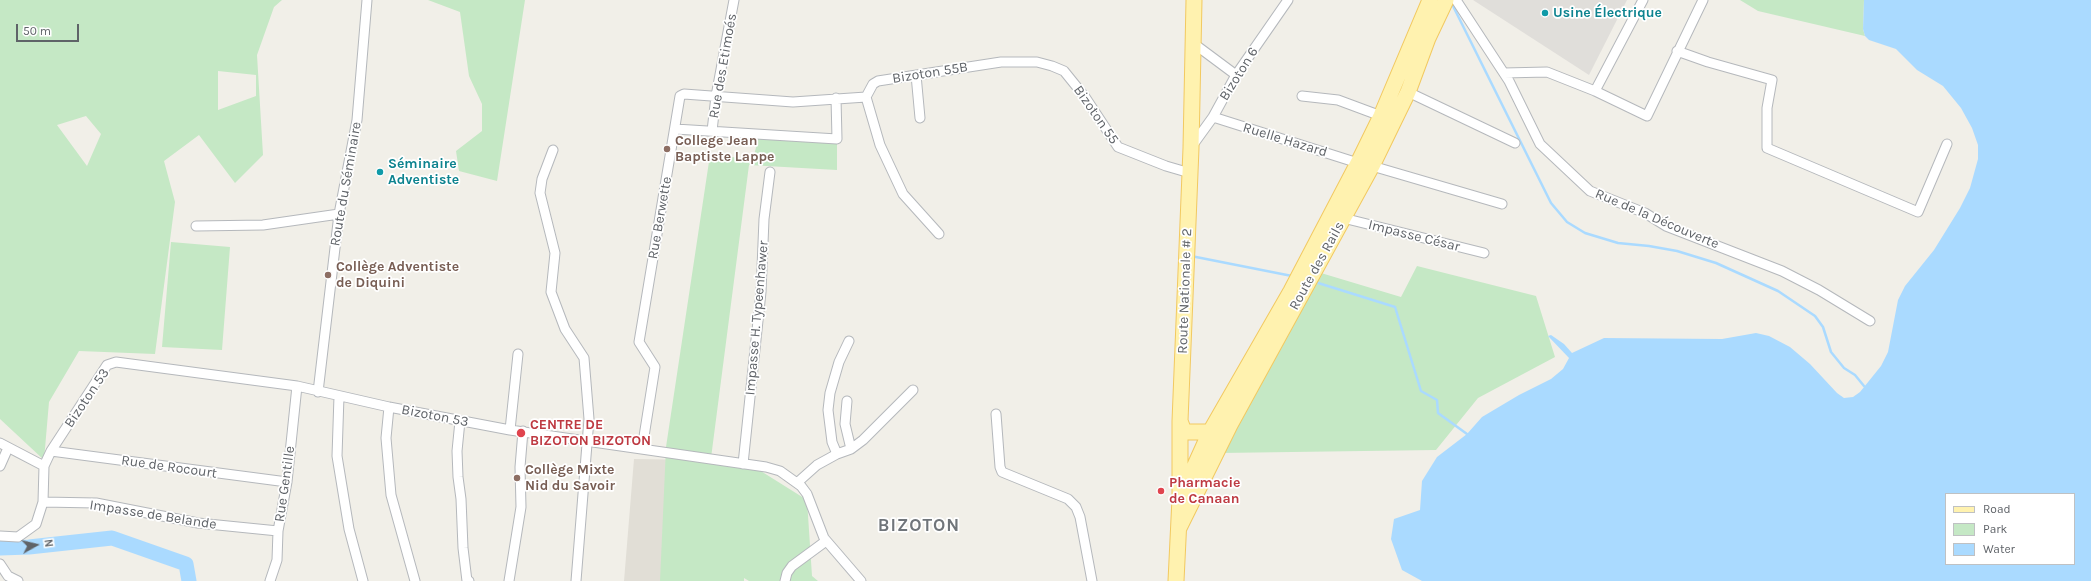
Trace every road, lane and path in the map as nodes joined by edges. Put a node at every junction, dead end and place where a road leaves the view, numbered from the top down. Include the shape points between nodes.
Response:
1 (367, 0) edge
2 (734, 0) edge
3 (1194, 0) edge
4 (1288, 0) edge
5 (1456, 0) edge
6 (1643, 0) edge
7 (1703, 0) edge
8 (1436, 5) edge
9 (1193, 43) junction
10 (1677, 51) junction
11 (1052, 66) joint
12 (1504, 73) junction
13 (916, 75) junction
14 (1236, 75) junction
15 (1595, 91) junction
16 (1408, 92) junction
17 (716, 96) junction
18 (1302, 96) dead end
19 (866, 97) junction
20 (836, 98) junction
21 (1381, 116) junction
22 (920, 118) dead end
23 (1212, 118) junction
24 (675, 129) junction
25 (712, 131) junction
26 (1515, 143) dead end
27 (1947, 144) dead end
28 (1191, 148) junction
29 (553, 150) dead end
30 (1365, 164) junction
31 (770, 172) dead end
32 (1190, 173) junction
33 (1502, 204) dead end
34 (339, 214) junction
35 (1343, 218) junction
36 (196, 226) dead end
37 (939, 234) dead end
38 (1484, 254) dead end
39 (1308, 270) junction
40 (1296, 293) junction
41 (1870, 321) dead end
42 (849, 342) dead end
43 (518, 354) dead end
44 (297, 386) junction
45 (913, 390) dead end
46 (318, 392) junction
47 (339, 396) junction
48 (847, 401) dead end
49 (389, 407) junction
50 (996, 414) dead end
51 (460, 421) junction
52 (1180, 421) junction
53 (510, 430) junction
54 (523, 431) junction
55 (1210, 432) junction
56 (587, 442) junction
57 (4, 446) edge
58 (642, 449) junction
59 (851, 449) junction
60 (51, 451) junction
61 (837, 454) junction
62 (743, 464) junction
63 (0, 466) edge
64 (44, 466) junction
65 (287, 482) junction
66 (798, 482) junction
67 (1180, 498) junction
68 (43, 502) junction
69 (1179, 528) junction
70 (278, 531) junction
71 (0, 536) edge
72 (826, 541) junction
73 (0, 564) edge
74 (18, 581) edge
75 (270, 581) edge
76 (363, 581) edge
77 (415, 581) edge
78 (469, 581) edge
79 (509, 581) edge
80 (576, 581) edge
81 (785, 581) edge
82 (861, 581) edge
83 (1092, 581) edge
84 (1176, 581) edge

1 - 34 street, Route du Séminaire via 357,120
2 - 17 street, Rue des Etimoés
3 - 9 main road, Route Nationale # 2
4 - 14 street, Bizoton 6
5 - 12 street, Rue de la Découverte
6 - 15 street
7 - 10 street
8 - 16 main road, Route des Rails via 1428,38
8 - 21 main road, Route des Rails
9 - 14 street
9 - 28 main road, Route Nationale # 2
10 - 15 street via 1647,116
10 - 27 street via 1772,80 1767,108 1767,148 1918,212
11 - 13 street, Bizoton 55B via 1037,62 1002,62
11 - 32 street, Bizoton 55 via 1064,71 1085,96 1118,148
12 - 15 street via 1547,72
12 - 41 street, Rue de la Découverte via 1540,144 1590,191 1645,213 1666,226 1782,271
13 - 19 street, Bizoton 55B via 874,82
13 - 22 street
14 - 23 street, Bizoton 6
16 - 26 street
16 - 30 main road, Route des Rails
17 - 20 street, Rue Berwette via 793,102
17 - 24 street, Rue Berwette via 682,94
17 - 25 street, Rue des Etimoés
18 - 21 street via 1338,100
19 - 20 street, Rue Berwette
19 - 37 street via 880,145 903,194
20 - 25 street via 837,139
21 - 30 main road, Route des Rails
23 - 28 street, Bizoton 6
23 - 30 street, Ruelle Hazard
24 - 25 street
24 - 58 street, Rue Berwette via 639,342 655,367
28 - 32 main road, Route Nationale # 2
29 - 56 street via 542,179 540,193 555,253 551,292 565,329 584,358 589,418
30 - 33 street, Ruelle Hazard
30 - 35 main road, Route des Rails
30 - 39 main road, Route des Rails
31 - 62 street, Impasse H. Typeenhawer via 764,219 761,292
32 - 52 main road, Route Nationale # 2
34 - 36 street via 263,225
34 - 46 street, Route du Séminaire
35 - 38 street, Impasse César
35 - 39 main road, Route des Rails
39 - 40 main road, Route des Rails
40 - 55 main road, Route des Rails
40 - 69 main road, Route des Rails
42 - 61 street via 839,362 828,410 832,442
43 - 53 street
44 - 46 street, Bizoton 53
44 - 60 street, Bizoton 53 via 111,363 107,365
44 - 65 street, Rue Gentille
45 - 59 street
46 - 47 street, Bizoton 53
47 - 49 street, Bizoton 53
47 - 76 street via 337,456 349,529
48 - 59 street via 845,424
49 - 51 street, Bizoton 53
49 - 77 street via 386,438 391,495
50 - 83 street via 1002,472 1068,499 1076,507
51 - 53 street, Bizoton 53
51 - 78 street via 458,477 463,548
52 - 55 main road via 1182,429 1187,432
52 - 67 main road, Route Nationale # 2
53 - 54 street, Bizoton 53
54 - 56 street, Bizoton 53
54 - 79 street via 520,467 521,507
55 - 67 main road, Route des Rails
56 - 58 street, Bizoton 53
56 - 80 street
57 - 63 street
57 - 64 street
58 - 62 street, Bizoton 53
59 - 61 street
60 - 64 street, Bizoton 53
60 - 65 street, Rue de Rocourt
61 - 66 street via 808,472
62 - 66 street, Bizoton 53 via 780,471
64 - 68 street, Bizoton 53
65 - 70 street, Rue Gentille
66 - 72 street, Bizoton 53 via 807,494
67 - 69 main road, Route Nationale # 2
68 - 70 street, Impasse de Belande via 96,504 198,524
68 - 71 street via 36,524 18,537
69 - 84 main road, Route Nationale # 2
70 - 75 street, Rue Gentille via 277,560
72 - 81 street via 792,566
72 - 82 street, Bizoton 53
73 - 74 street via 8,576

